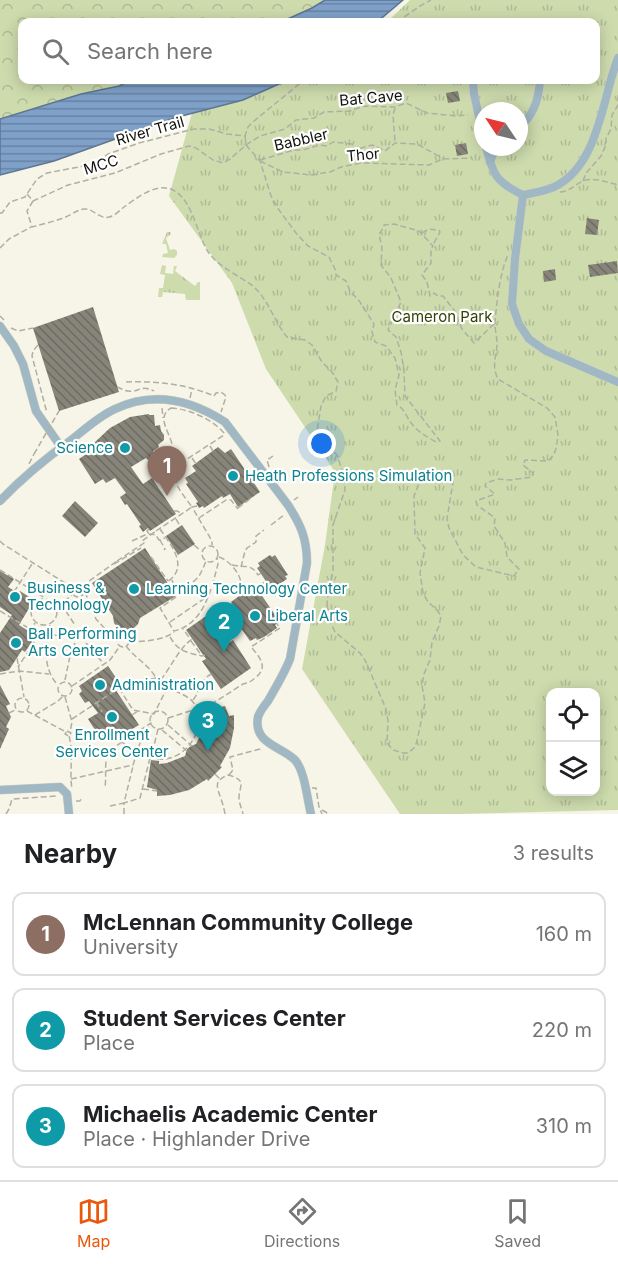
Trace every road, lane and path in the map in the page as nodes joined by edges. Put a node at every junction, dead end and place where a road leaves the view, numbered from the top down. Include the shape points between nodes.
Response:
1 (431, 0) edge
2 (403, 18) edge
3 (618, 58) edge
4 (299, 84) edge
5 (473, 84) edge
6 (540, 84) edge
7 (618, 95) edge
8 (476, 102) edge
9 (395, 107) junction
10 (468, 115) dead end
11 (528, 118) edge
12 (244, 136) junction
13 (396, 143) junction
14 (246, 145) junction
15 (488, 156) edge
16 (492, 156) edge
17 (471, 158) dead end
18 (443, 159) junction
19 (260, 160) junction
20 (490, 162) junction
21 (583, 181) junction
22 (618, 185) edge
23 (557, 192) dead end
24 (27, 194) junction
25 (523, 195) junction
26 (33, 201) junction
27 (0, 213) edge
28 (32, 227) junction
29 (422, 233) junction
30 (433, 246) junction
31 (0, 248) edge
32 (509, 252) dead end
33 (0, 316) edge
34 (495, 323) junction
35 (2, 324) edge
36 (9, 327) dead end
37 (33, 328) dead end
38 (38, 345) dead end
39 (127, 381) dead end
40 (618, 382) edge
41 (117, 387) dead end
42 (192, 388) junction
43 (157, 394) dead end
44 (189, 400) dead end
45 (161, 405) dead end
46 (59, 411) dead end
47 (216, 412) dead end
48 (164, 419) junction
49 (51, 424) dead end
50 (165, 437) dead end
51 (170, 437) junction
52 (210, 445) junction
53 (61, 447) junction
54 (213, 451) dead end
55 (34, 454) dead end
56 (273, 456) dead end
57 (191, 457) junction
58 (181, 463) junction
59 (196, 464) dead end
60 (267, 470) dead end
61 (250, 499) dead end
62 (0, 501) edge
63 (197, 506) dead end
64 (192, 507) junction
65 (174, 511) dead end
66 (182, 514) junction
67 (284, 515) dead end
68 (175, 518) junction
69 (199, 518) junction
70 (271, 525) dead end
71 (180, 526) dead end
72 (149, 529) dead end
73 (160, 529) junction
74 (264, 530) dead end
75 (150, 535) junction
76 (165, 538) junction
77 (159, 540) junction
78 (0, 541) edge
79 (132, 541) dead end
80 (194, 545) dead end
81 (212, 546) junction
82 (141, 548) dead end
83 (164, 549) dead end
84 (202, 552) junction
85 (156, 556) dead end
86 (217, 557) junction
87 (206, 561) junction
88 (33, 563) junction
89 (111, 565) junction
90 (231, 565) junction
91 (241, 567) junction
92 (0, 570) edge
93 (261, 573) dead end
94 (172, 579) junction
95 (266, 581) dead end
96 (20, 582) junction
97 (82, 586) junction
98 (73, 588) junction
99 (180, 589) junction
100 (252, 591) dead end
101 (14, 592) dead end
102 (85, 592) junction
103 (240, 594) dead end
104 (73, 595) junction
105 (209, 595) junction
106 (40, 596) junction
107 (46, 599) junction
108 (36, 602) junction
109 (64, 602) junction
110 (56, 608) junction
111 (28, 610) dead end
112 (0, 611) edge
113 (32, 611) junction
114 (36, 622) junction
115 (169, 622) junction
116 (50, 624) junction
117 (278, 624) dead end
118 (75, 625) dead end
119 (104, 628) junction
120 (183, 629) junction
121 (30, 630) junction
122 (125, 631) dead end
123 (174, 632) junction
124 (50, 633) junction
125 (92, 634) dead end
126 (70, 635) dead end
127 (124, 635) junction
128 (169, 636) junction
129 (117, 638) junction
130 (191, 640) junction
131 (130, 642) junction
132 (75, 643) dead end
133 (86, 643) dead end
134 (120, 646) junction
135 (126, 646) junction
136 (181, 650) junction
137 (206, 655) dead end
138 (202, 656) junction
139 (17, 657) dead end
140 (104, 664) junction
141 (19, 669) junction
142 (0, 674) edge
143 (50, 674) junction
144 (210, 674) dead end
145 (85, 677) junction
146 (156, 678) junction
147 (162, 678) junction
148 (87, 680) dead end
149 (65, 681) junction
150 (58, 685) junction
151 (72, 686) junction
152 (165, 687) junction
153 (119, 688) junction
154 (64, 696) junction
155 (24, 698) junction
156 (193, 701) junction
157 (96, 702) junction
158 (197, 709) junction
159 (16, 710) junction
160 (27, 711) junction
161 (139, 711) junction
162 (102, 712) dead end
163 (9, 713) dead end
164 (154, 714) junction
165 (34, 715) junction
166 (132, 715) dead end
167 (168, 717) junction
168 (72, 720) junction
169 (151, 723) junction
170 (167, 725) junction
171 (158, 729) junction
172 (162, 729) junction
173 (66, 732) junction
174 (70, 732) junction
175 (69, 736) junction
176 (121, 742) junction
177 (191, 745) junction
178 (261, 746) dead end
179 (186, 750) junction
180 (137, 755) junction
181 (151, 758) junction
182 (133, 765) junction
183 (106, 771) junction
184 (215, 774) dead end
185 (229, 775) junction
186 (70, 779) junction
187 (220, 779) junction
188 (105, 787) dead end
189 (143, 788) junction
190 (316, 788) dead end
191 (0, 790) edge
192 (157, 791) dead end
193 (66, 793) junction
194 (82, 797) dead end
195 (73, 798) dead end
196 (124, 803) junction
197 (110, 806) dead end
198 (322, 810) junction
199 (6, 814) edge
200 (69, 814) edge
201 (124, 814) edge
202 (225, 814) edge
203 (243, 814) edge
204 (311, 814) edge
205 (322, 814) edge
206 (329, 814) edge

1 - 2 path
3 - 25 street via 583,161 554,187
4 - 12 path via 254,121
5 - 8 street
6 - 11 street
7 - 21 path via 606,145
9 - 10 path, Bat Cave via 406,103 427,113
9 - 13 path
9 - 14 path, Bat Cave via 364,106 324,112 314,118 296,120 285,129
12 - 14 path
12 - 24 path, River Trail via 194,129 150,140 89,165 47,173 37,179
13 - 18 path, Babbler via 417,144
13 - 19 path, Babbler via 385,151 372,145 354,150 352,144 333,142
14 - 19 path
14 - 26 path, MCC via 223,163 189,146 68,185
15 - 20 street
16 - 20 street
17 - 18 path, Thor
18 - 19 path, Thor via 429,165 360,163 311,176 283,172
19 - 29 path via 279,210 308,246 328,257 336,275 346,281 374,324 375,342 386,346 395,358 399,375 397,405 422,434 436,442 440,441 405,396 401,352 388,330 401,302 392,278 381,265 379,234 384,225 390,223
20 - 25 street via 497,178
21 - 22 path via 602,180
21 - 23 path via 565,192
24 - 26 path
24 - 27 path, River Trail via 10,202
25 - 40 street via 512,303 519,324 529,339 546,351
26 - 28 path via 27,211
28 - 31 path
28 - 34 path via 84,209 111,217 152,190 176,191 214,259 255,288 287,337 312,345 332,372 338,382 336,391 326,396 321,406 317,431 337,454 345,490 333,525 333,572 327,604 330,621 335,632 366,662 386,709 387,743 404,753 415,747 417,741 425,704 422,684 441,616 423,593 420,573 425,548 415,534 414,496 423,473 441,471 454,476 447,519 463,555 476,567 514,576 519,569 507,556 505,543 494,526 495,518 476,501 495,494 486,483 532,477 533,473 523,465 525,460 548,461 556,449 555,417 547,408 498,379
29 - 30 path
29 - 30 path via 431,228 439,230
30 - 34 path via 431,263 422,275 430,296 443,296 474,343
32 - 34 path
33 - 35 path
35 - 53 street via 23,364 36,411
36 - 37 path via 18,331
38 - 49 path via 32,356
39 - 42 path
41 - 43 path via 130,392 146,388
42 - 44 path
42 - 47 path via 214,396 221,392 225,395 221,412
45 - 48 path
46 - 55 path, bridge
48 - 51 path
48 - 52 path via 171,408 200,417 224,433
50 - 51 path
51 - 58 path via 172,444 166,456
52 - 54 path
52 - 57 path
53 - 62 street
53 - 204 street via 115,409 137,401 172,399 225,422 288,505 304,535 307,563 290,659 259,714 258,724 260,735 295,760 302,772
56 - 60 path via 267,460
57 - 58 path
57 - 59 path
58 - 64 path via 174,478
61 - 69 path via 237,509 231,500 226,500
63 - 64 path
64 - 66 path
64 - 69 path
65 - 66 path
66 - 68 path
67 - 70 path
68 - 71 path
68 - 73 path
69 - 81 path
72 - 75 path
73 - 76 path
73 - 89 path, bridge
74 - 91 path via 247,548
75 - 77 path via 155,534
75 - 79 path
76 - 77 path
76 - 94 path via 177,556
77 - 83 path
78 - 88 path
80 - 84 path
81 - 84 path
81 - 86 path via 217,549
82 - 89 path
84 - 87 path
85 - 94 path via 152,558 168,582
86 - 87 path via 213,562
86 - 90 path
86 - 105 path
87 - 99 path via 197,578
88 - 96 path
88 - 98 path
89 - 97 path
90 - 91 path
90 - 103 path via 241,581
91 - 93 path
92 - 96 path
94 - 99 path
95 - 100 path
96 - 101 path
96 - 106 path
97 - 98 path
97 - 102 path
98 - 104 path
99 - 115 path via 176,597 160,608
102 - 104 path via 80,597
102 - 119 path
104 - 109 path
105 - 115 path
105 - 120 path via 199,615
106 - 107 path
106 - 108 path
107 - 108 path
107 - 110 path
108 - 113 path
109 - 110 path
109 - 118 path
110 - 116 path via 57,616
111 - 113 path
112 - 121 path
113 - 114 path
114 - 116 path
114 - 121 path
115 - 123 path
116 - 124 path
117 - 158 path via 280,628 251,647 261,660 262,672
119 - 125 path
119 - 129 path
120 - 123 path
120 - 130 path
121 - 141 path via 39,635
122 - 127 path
123 - 128 path
124 - 126 path
124 - 143 path via 46,655
127 - 129 path
127 - 131 path
128 - 131 path
128 - 136 path
129 - 134 path
130 - 136 path
130 - 138 path
131 - 135 path
132 - 149 path
133 - 140 path
134 - 135 path
134 - 140 path
135 - 146 path
136 - 138 path
136 - 147 path
137 - 138 path
139 - 141 path
140 - 145 path
141 - 142 path
141 - 143 path
141 - 155 path
143 - 150 path
144 - 156 path
145 - 148 path
145 - 151 path
146 - 147 path
146 - 153 path
147 - 152 path
149 - 150 path
149 - 151 path
150 - 154 path via 58,692
151 - 154 path via 72,691
152 - 156 path
152 - 164 path
153 - 157 path
153 - 161 path via 133,710
154 - 165 path
154 - 168 path
155 - 159 path via 16,700
155 - 160 path via 29,704
156 - 158 path
157 - 162 path
157 - 168 path
158 - 167 path
158 - 177 path via 199,720
159 - 160 path
159 - 163 path
160 - 165 path
161 - 164 path
161 - 166 path
164 - 167 path via 163,712
164 - 169 path
165 - 173 path
167 - 170 path
168 - 174 path
169 - 171 path
169 - 176 path
169 - 180 path
170 - 172 path
170 - 177 path
171 - 172 path
171 - 181 path
172 - 179 path
173 - 174 path
173 - 175 path
174 - 175 path
175 - 186 path
176 - 180 path
176 - 183 path via 107,755
177 - 179 path
178 - 185 path via 260,750 230,757 233,770
179 - 181 path via 169,759
180 - 181 path
180 - 182 path
181 - 189 path
182 - 183 path
182 - 196 path
183 - 186 path
183 - 188 path
184 - 187 path
185 - 187 path
185 - 203 path via 241,783
186 - 193 path
187 - 202 path via 217,790
189 - 192 path
189 - 196 path via 140,798
190 - 198 path
191 - 193 street via 56,786
193 - 199 path via 12,799
193 - 200 street
194 - 195 path via 78,802
196 - 197 path
196 - 201 path
198 - 205 path
198 - 206 path

